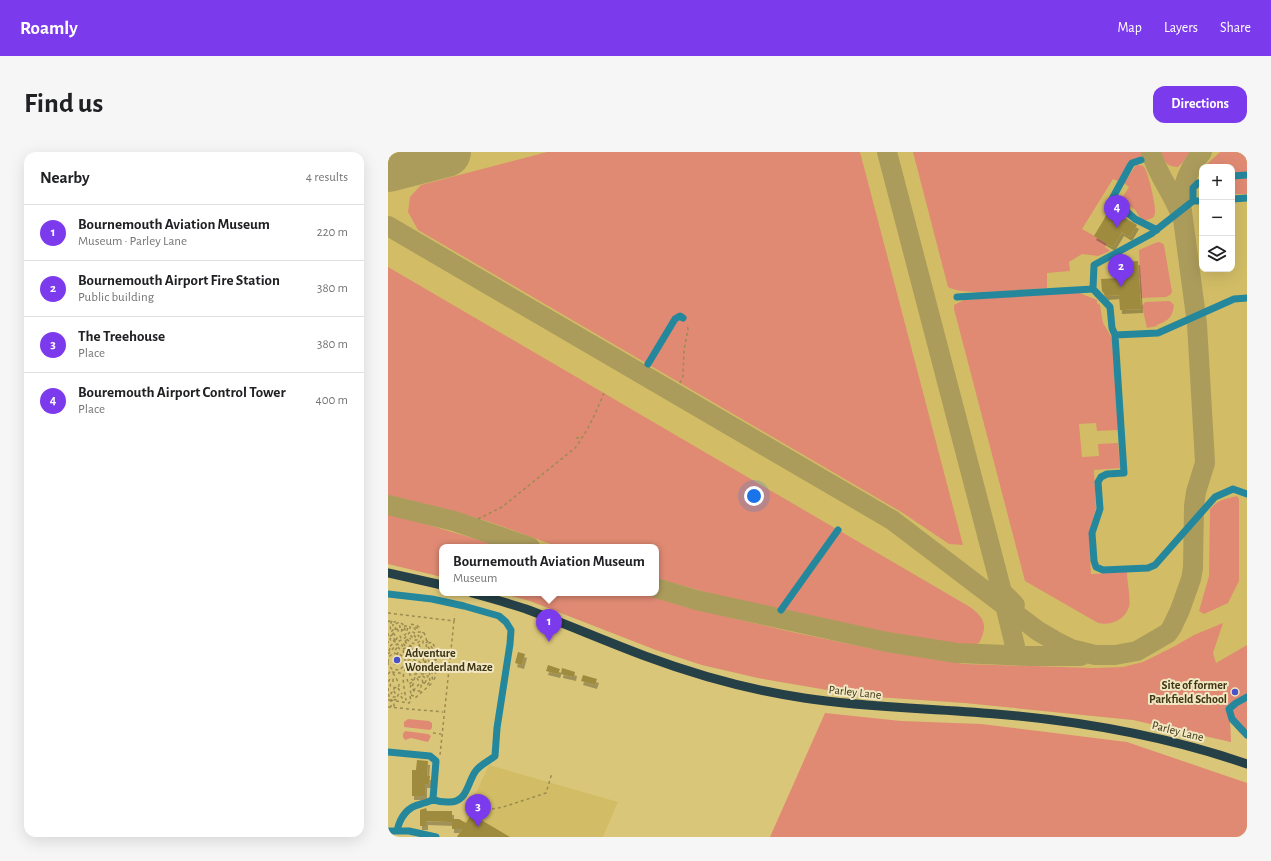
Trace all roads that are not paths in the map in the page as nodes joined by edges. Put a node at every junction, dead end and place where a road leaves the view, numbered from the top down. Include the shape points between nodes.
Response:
1 (1141, 160) dead end
2 (1247, 175) edge
3 (1235, 176) edge
4 (1199, 183) edge
5 (1247, 198) edge
6 (1235, 199) edge
7 (1193, 201) junction
8 (1199, 201) edge
9 (1156, 230) junction
10 (1093, 289) junction
11 (957, 297) dead end
12 (1247, 298) edge
13 (683, 318) road end
14 (1115, 335) junction
15 (648, 364) dead end
16 (1247, 494) edge
17 (838, 530) dead end
18 (388, 573) edge
19 (439, 584) edge
20 (388, 594) edge
21 (482, 596) edge
22 (780, 610) dead end
23 (1247, 697) edge
24 (1247, 736) edge
25 (388, 752) edge
26 (1247, 764) edge
27 (433, 799) junction
28 (388, 831) edge
29 (397, 831) junction
30 (436, 837) edge

1 - 9 street via 1132,163 1112,199 1135,219
2 - 3 street
4 - 7 street via 1193,188
5 - 6 street
7 - 8 street
7 - 9 street
9 - 10 street via 1094,265
10 - 11 street
10 - 14 street via 1110,307
12 - 14 street via 1234,299 1158,333
13 - 15 street via 680,316 675,319
14 - 16 street via 1124,473 1107,474 1098,482 1100,509 1092,533 1096,567 1102,570 1148,568 1155,565 1215,496 1233,489
17 - 22 street
18 - 19 main road
20 - 27 street via 432,599 499,616 511,630 495,756 476,770 457,801
21 - 26 main road, Parley Lane via 524,608 646,656 748,687 861,706 996,714 1129,731
23 - 24 street via 1229,709 1232,719
25 - 27 street via 435,758
27 - 29 street via 412,807 405,813 400,819
28 - 29 street
29 - 30 street

